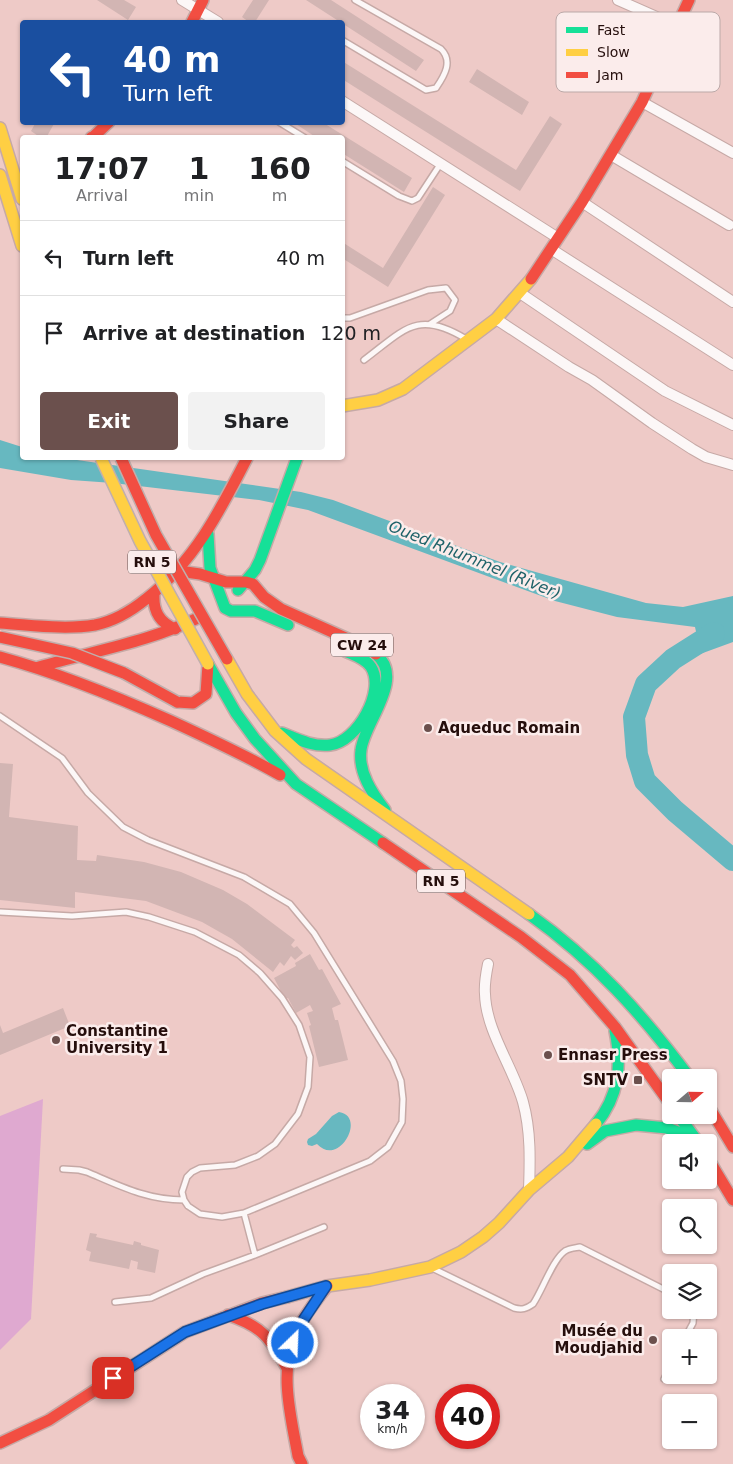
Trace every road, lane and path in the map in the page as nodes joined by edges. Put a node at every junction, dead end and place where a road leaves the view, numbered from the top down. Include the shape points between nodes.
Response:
1 (182, 0) edge
2 (356, 0) edge
3 (618, 0) edge
4 (689, 0) edge
5 (200, 5) edge
6 (646, 12) edge
7 (684, 12) edge
8 (193, 20) edge
9 (216, 20) edge
10 (345, 42) edge
11 (647, 92) edge
12 (642, 102) junction
13 (345, 103) edge
14 (106, 125) edge
15 (285, 125) edge
16 (0, 128) edge
17 (94, 135) edge
18 (300, 135) edge
19 (17, 144) dead end
20 (733, 152) edge
21 (610, 155) junction
22 (345, 163) edge
23 (441, 163) junction
24 (20, 164) edge
25 (1, 180) edge
26 (20, 193) edge
27 (582, 202) junction
28 (729, 225) dead end
29 (558, 238) junction
30 (20, 240) edge
31 (551, 249) junction
32 (520, 293) junction
33 (733, 302) edge
34 (345, 318) edge
35 (496, 319) junction
36 (430, 324) junction
37 (469, 340) junction
38 (364, 360) dead end
39 (733, 365) edge
40 (345, 406) edge
41 (733, 425) edge
42 (102, 460) edge
43 (122, 460) edge
44 (246, 460) edge
45 (296, 460) edge
46 (733, 465) edge
47 (208, 534) junction
48 (179, 571) junction
49 (213, 579) junction
50 (246, 582) junction
51 (154, 594) junction
52 (222, 604) junction
53 (0, 623) edge
54 (296, 628) dead end
55 (174, 629) junction
56 (0, 637) edge
57 (331, 644) dead end
58 (0, 657) edge
59 (208, 664) junction
60 (39, 667) junction
61 (0, 716) edge
62 (276, 731) junction
63 (296, 784) junction
64 (393, 820) junction
65 (0, 912) edge
66 (488, 964) dead end
67 (614, 1028) junction
68 (683, 1069) edge
69 (662, 1093) edge
70 (718, 1122) edge
71 (681, 1134) edge
72 (733, 1147) edge
73 (568, 1157) junction
74 (63, 1169) dead end
75 (717, 1173) edge
76 (529, 1190) junction
77 (184, 1200) junction
78 (733, 1200) edge
79 (244, 1213) junction
80 (324, 1227) dead end
81 (254, 1255) junction
82 (430, 1267) junction
83 (326, 1286) junction
84 (662, 1288) edge
85 (115, 1302) dead end
86 (228, 1315) junction
87 (287, 1368) junction
88 (0, 1443) edge
89 (302, 1464) edge

1 - 5 street
2 - 10 lane via 441,49 447,57 446,71 436,88 426,90
3 - 6 street
4 - 7 main road
5 - 8 main road
5 - 9 street
11 - 12 main road
12 - 20 street
12 - 21 main road
13 - 23 street
14 - 17 main road
15 - 18 lane
16 - 19 main road
16 - 24 main road
16 - 26 main road
21 - 27 main road
21 - 28 street
22 - 23 lane via 412,201 418,198
23 - 29 street
25 - 30 main road
27 - 29 main road
27 - 33 street
29 - 31 main road
31 - 32 main road
31 - 39 street
32 - 35 main road
32 - 41 street via 665,391
34 - 36 lane via 428,290 446,288 456,300 450,310
35 - 37 main road
35 - 46 street via 692,449
36 - 37 lane via 450,329
36 - 38 lane via 405,330
37 - 40 main road via 403,389 378,400
42 - 59 main road, RN 5, bridge via 140,541
43 - 62 main road, RN 5, bridge via 156,535 247,694
44 - 47 main road
45 - 50 main road via 265,549
47 - 48 main road
47 - 49 main road
48 - 49 main road
48 - 51 main road
49 - 50 main road
49 - 52 main road
50 - 52 main road
50 - 64 main road, CW 24 via 255,585 272,604 368,648 384,660 388,669 386,688 364,736 361,760 372,793
51 - 53 main road via 111,621 63,628
51 - 55 main road via 157,616
52 - 54 main road via 228,610 255,612
52 - 55 main road
55 - 60 main road via 112,650
56 - 59 main road, bridge via 72,653 124,674 177,702 193,703 206,694
57 - 62 main road, CW 24 via 366,661 375,677 373,695 354,731 343,741 327,746
58 - 60 main road
59 - 63 main road, RN 5 via 255,739
60 - 63 main road via 125,701 252,759
61 - 79 lane via 62,758 88,793 123,827 244,877 290,904 314,933 393,1060 401,1081 402,1122 388,1146 370,1161
62 - 64 main road, RN 5 via 306,759
63 - 67 main road, RN 5 via 521,937 570,975
64 - 68 main road, RN 5 via 550,929 588,960 645,1019
65 - 77 lane via 72,916 126,912 149,917 194,932 239,955 282,998 299,1025 310,1058 308,1087 298,1114 275,1144 258,1156 235,1165 200,1168 192,1172 183,1184
66 - 76 street via 487,1012 518,1087 527,1121
67 - 69 main road, RN 5
67 - 73 main road via 619,1051 619,1073 614,1094 605,1113
70 - 72 main road
71 - 73 main road via 667,1128 636,1125 605,1131
73 - 76 main road
74 - 77 lane via 87,1172 144,1195
75 - 78 main road
76 - 82 main road via 483,1237
77 - 79 lane via 194,1211 207,1217 222,1218
79 - 81 lane
80 - 81 lane
81 - 85 lane via 151,1298
82 - 83 main road
82 - 84 lane via 520,1310 533,1304 558,1258 571,1248 580,1247
83 - 86 main road
83 - 87 main road via 304,1319 293,1343
86 - 87 main road via 246,1320 269,1336
86 - 88 main road via 185,1332 49,1420
87 - 89 main road via 288,1396

